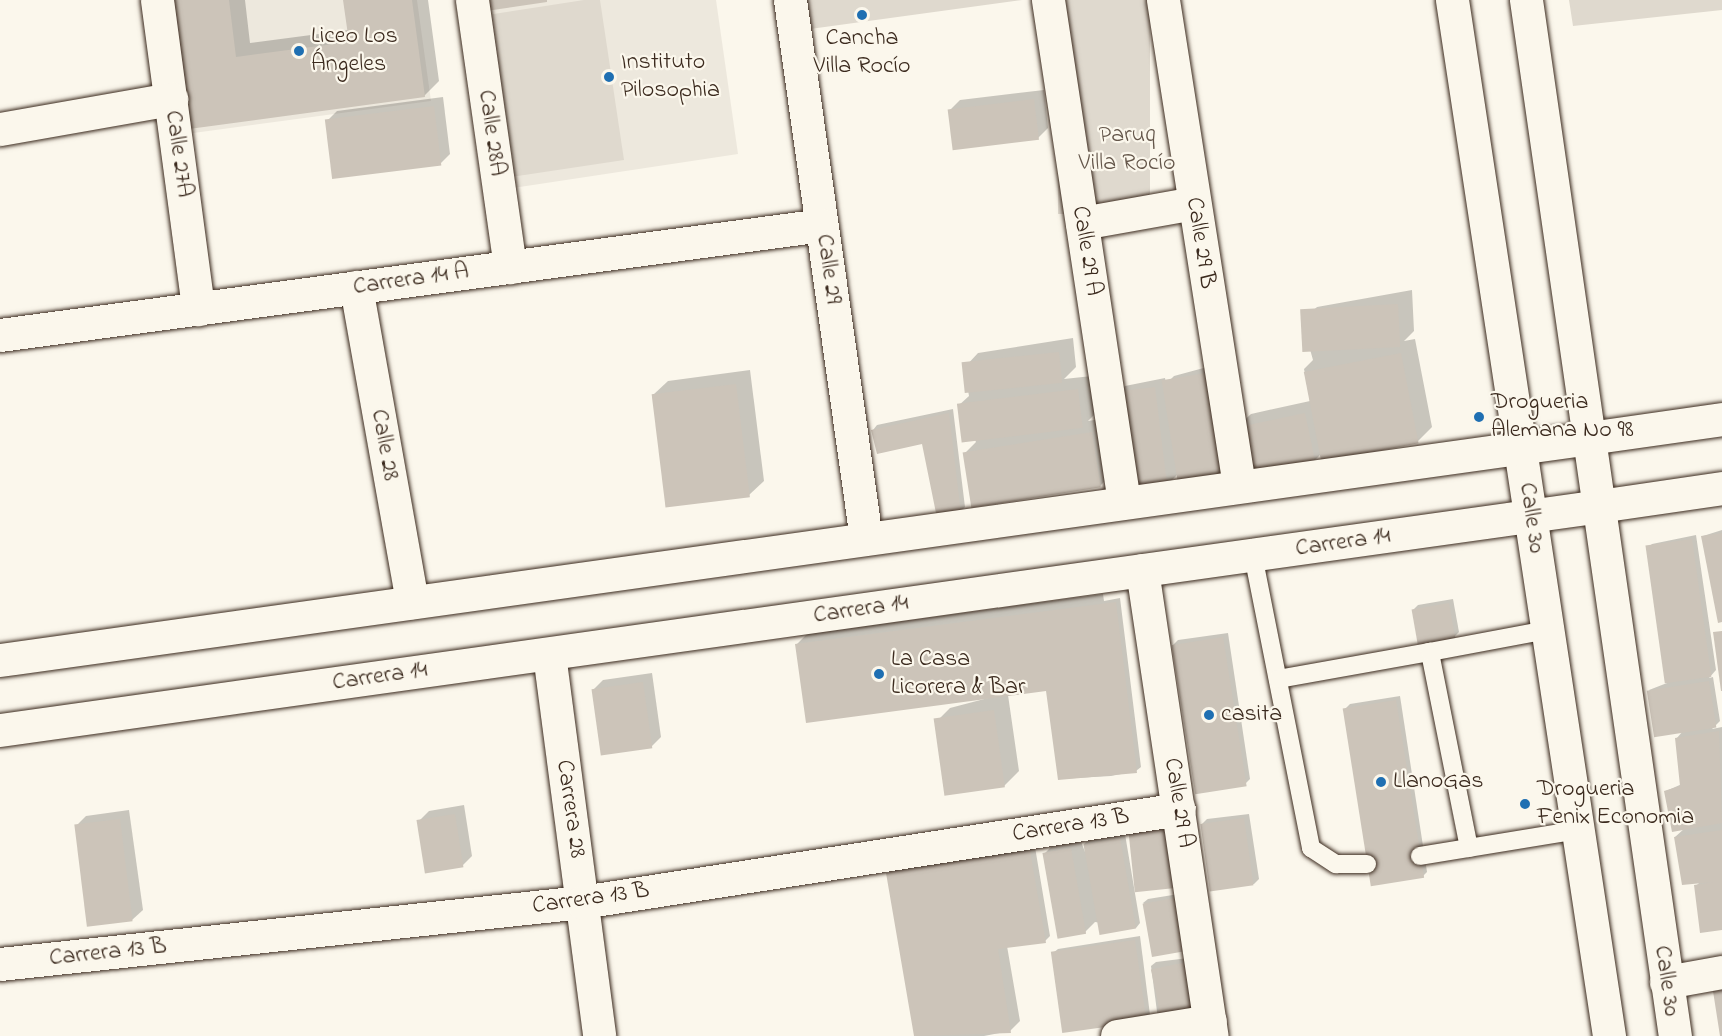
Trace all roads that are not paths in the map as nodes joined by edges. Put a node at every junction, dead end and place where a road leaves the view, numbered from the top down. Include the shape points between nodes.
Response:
1 (158, 0) edge
2 (472, 0) edge
3 (790, 0) edge
4 (1048, 0) edge
5 (1163, 0) edge
6 (1452, 0) edge
7 (1526, 0) edge
8 (171, 99) junction
9 (0, 129) edge
10 (1194, 203) junction
11 (1082, 223) junction
12 (822, 225) junction
13 (510, 267) junction
14 (356, 287) junction
15 (198, 309) junction
16 (0, 335) edge
17 (1722, 419) edge
18 (1589, 438) junction
19 (1520, 446) junction
20 (1239, 486) junction
21 (1722, 489) edge
22 (1124, 502) junction
23 (1599, 506) junction
24 (1530, 518) junction
25 (866, 539) junction
26 (1253, 555) junction
27 (1142, 570) junction
28 (412, 602) junction
29 (1547, 630) junction
30 (1430, 652) junction
31 (549, 654) junction
32 (0, 660) edge
33 (1278, 679) junction
34 (0, 730) edge
35 (1179, 809) junction
36 (1578, 830) junction
37 (1469, 848) junction
38 (1420, 856) dead end
39 (1367, 864) dead end
40 (582, 902) junction
41 (0, 964) edge
42 (1722, 972) edge
43 (1666, 982) junction
44 (1211, 1029) edge
45 (599, 1036) edge
46 (1117, 1036) edge
47 (1609, 1036) edge
48 (1674, 1036) edge

1 - 8 street, Calle 27A
2 - 13 street, Calle 28A
3 - 12 street, Calle 29
4 - 11 street, Calle 29 A
5 - 10 street, Calle 29 B
6 - 19 street, Calle 30
7 - 18 street, Calle 30
8 - 9 street
8 - 15 street, Calle 27A
10 - 11 street
10 - 20 street, Calle 29 B
11 - 22 street, Calle 29 A
12 - 13 street, Carrera 14 A
12 - 25 street, Calle 29
13 - 14 street, Carrera 14 A
14 - 15 street, Carrera 14 A
14 - 28 street, Calle 28
15 - 16 street, Carrera 14 A
17 - 18 street
18 - 19 street
18 - 23 street, Calle 30
19 - 20 street
19 - 24 street, Calle 30
20 - 22 street
21 - 23 street, Carrera 14
22 - 25 street
23 - 24 street, Carrera 14
23 - 43 street, Calle 30
24 - 26 street, Carrera 14
24 - 29 street, Calle 30
25 - 28 street
26 - 27 street, Carrera 14
26 - 33 lane
27 - 31 street, Carrera 14
27 - 35 street, Calle 29 A
28 - 32 street
29 - 30 lane
29 - 36 street, Calle 30
30 - 33 lane
30 - 37 lane
31 - 34 street, Carrera 14
31 - 40 street, Carrera 28
33 - 39 lane via 1311,848 1336,864
35 - 40 street, Carrera 13 B
35 - 44 street, Calle 29 A
36 - 37 lane
36 - 47 street, Calle 30
37 - 38 lane
40 - 41 street, Carrera 13 B
40 - 45 street, Carrera 28
42 - 43 street
43 - 48 street, Calle 30
44 - 46 street

